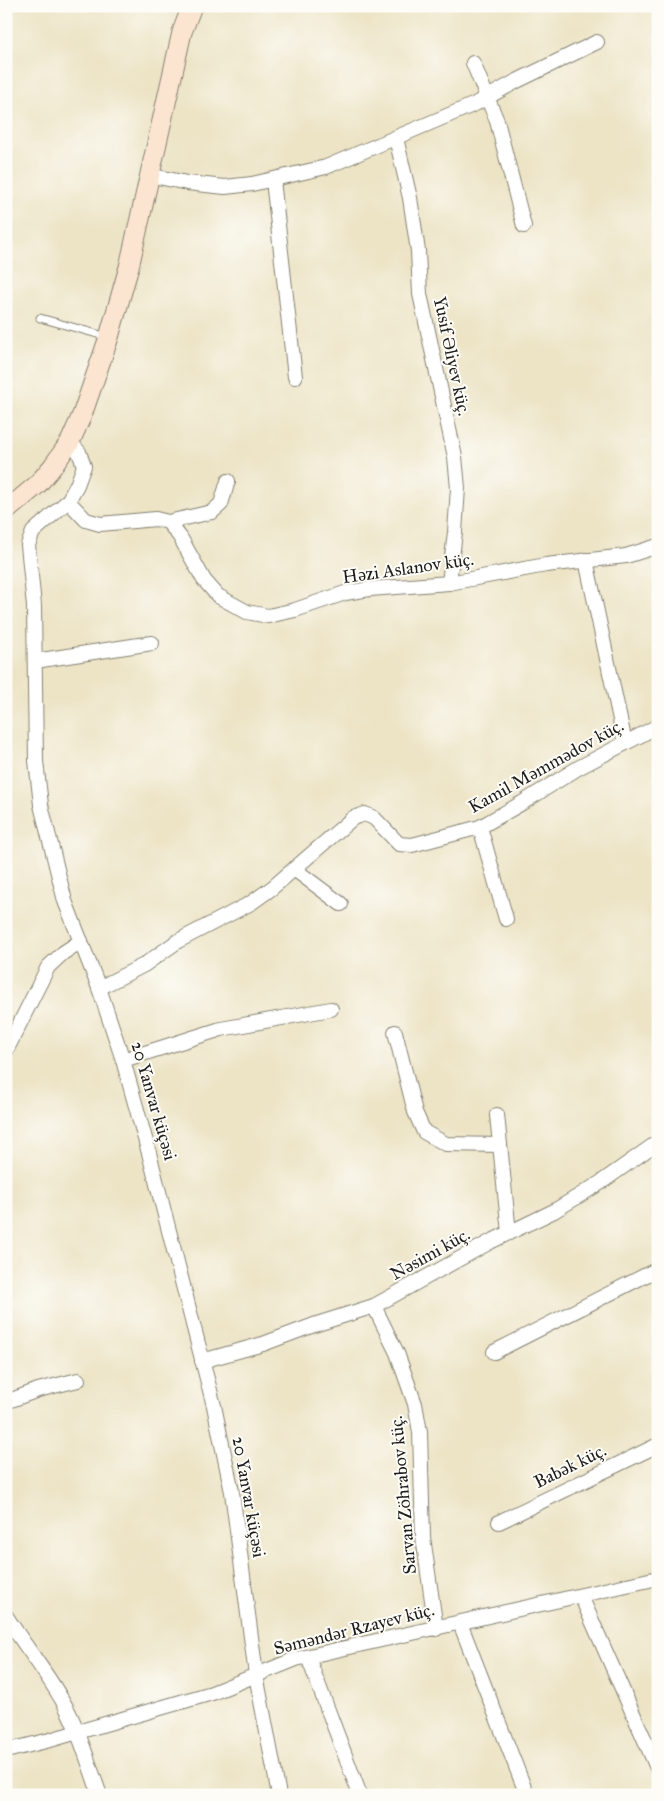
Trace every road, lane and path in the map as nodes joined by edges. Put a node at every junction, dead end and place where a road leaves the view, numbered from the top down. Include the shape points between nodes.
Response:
1 (192, 6) edge
2 (597, 42) dead end
3 (473, 64) dead end
4 (488, 97) junction
5 (396, 138) junction
6 (149, 175) junction
7 (273, 180) junction
8 (524, 226) dead end
9 (40, 318) dead end
10 (109, 337) junction
11 (295, 377) dead end
12 (70, 442) junction
13 (228, 481) dead end
14 (68, 501) junction
15 (6, 511) edge
16 (168, 522) junction
17 (658, 546) edge
18 (586, 560) junction
19 (449, 583) junction
20 (152, 642) dead end
21 (35, 661) junction
22 (658, 726) edge
23 (625, 743) junction
24 (480, 827) junction
25 (294, 869) junction
26 (340, 904) dead end
27 (506, 919) dead end
28 (81, 941) junction
29 (99, 988) junction
30 (332, 1009) dead end
31 (395, 1032) dead end
32 (6, 1051) edge
33 (123, 1060) junction
34 (497, 1115) dead end
35 (658, 1142) edge
36 (500, 1145) junction
37 (510, 1233) junction
38 (658, 1269) edge
39 (374, 1306) junction
40 (494, 1352) dead end
41 (202, 1361) junction
42 (78, 1380) dead end
43 (6, 1402) edge
44 (658, 1445) edge
45 (499, 1522) dead end
46 (658, 1578) edge
47 (581, 1596) junction
48 (6, 1616) edge
49 (460, 1623) junction
50 (436, 1629) junction
51 (308, 1657) junction
52 (256, 1675) junction
53 (77, 1732) junction
54 (6, 1751) edge
55 (658, 1770) edge
56 (100, 1795) edge
57 (279, 1795) edge
58 (360, 1795) edge
59 (527, 1795) edge

1 - 6 main road via 182,32
2 - 4 street
3 - 4 street
4 - 5 street
4 - 8 street
5 - 7 street via 326,168
5 - 19 street, Yusif Əliyev küç. via 410,198 420,294 455,457 458,488
6 - 7 street via 225,187
6 - 10 main road
7 - 11 street
9 - 10 lane
10 - 12 main road
12 - 14 street, 20 Yanvar küçəsi via 79,452 84,466
12 - 15 main road via 38,484
13 - 16 street via 221,504 212,512
14 - 16 street via 86,520 100,524 156,518
14 - 21 street, 20 Yanvar küçəsi via 33,532 28,546
16 - 19 street, Həzi Aslanov küç. via 180,536 204,580 218,596 247,612 268,616 345,593
17 - 18 street, Həzi Aslanov küç. via 626,556
18 - 19 street, Həzi Aslanov küç.
18 - 23 street
20 - 21 street
21 - 28 street, 20 Yanvar küçəsi via 36,761 41,806 66,901
22 - 23 street, Kamil Məmmədov küç.
23 - 24 street, Kamil Məmmədov küç.
24 - 25 street, Kamil Məmmədov küç. via 412,845 399,844 374,818 365,814 353,818
24 - 27 street
25 - 26 street
25 - 29 street, Kamil Məmmədov küç. via 251,903 178,941 144,966
28 - 29 street, 20 Yanvar küçəsi
28 - 32 street via 48,967
29 - 33 street, 20 Yanvar küçəsi
30 - 33 street via 221,1029
31 - 36 street via 415,1112 424,1132 446,1144
33 - 41 street, 20 Yanvar küçəsi
34 - 36 street
35 - 37 street, Nəsimi küç. via 600,1183
36 - 37 street
37 - 39 street, Nəsimi küç.
38 - 40 street
39 - 41 street, Nəsimi küç.
39 - 50 street, Sarvan Zöhrabov küç. via 415,1404 420,1432 423,1537
41 - 52 street, 20 Yanvar küçəsi via 232,1492
42 - 43 street
44 - 45 street, Babək küç.
46 - 47 street, Səməndər Rzayev küç.
47 - 49 street, Səməndər Rzayev küç.
47 - 55 street
48 - 53 street via 57,1690
49 - 50 street, Səməndər Rzayev küç.
49 - 59 street
50 - 51 street, Səməndər Rzayev küç.
51 - 52 street, Səməndər Rzayev küç.
51 - 58 street
52 - 53 street, Səməndər Rzayev küç. via 212,1693
52 - 57 street, 20 Yanvar küçəsi
53 - 54 street, Səməndər Rzayev küç.
53 - 56 street

